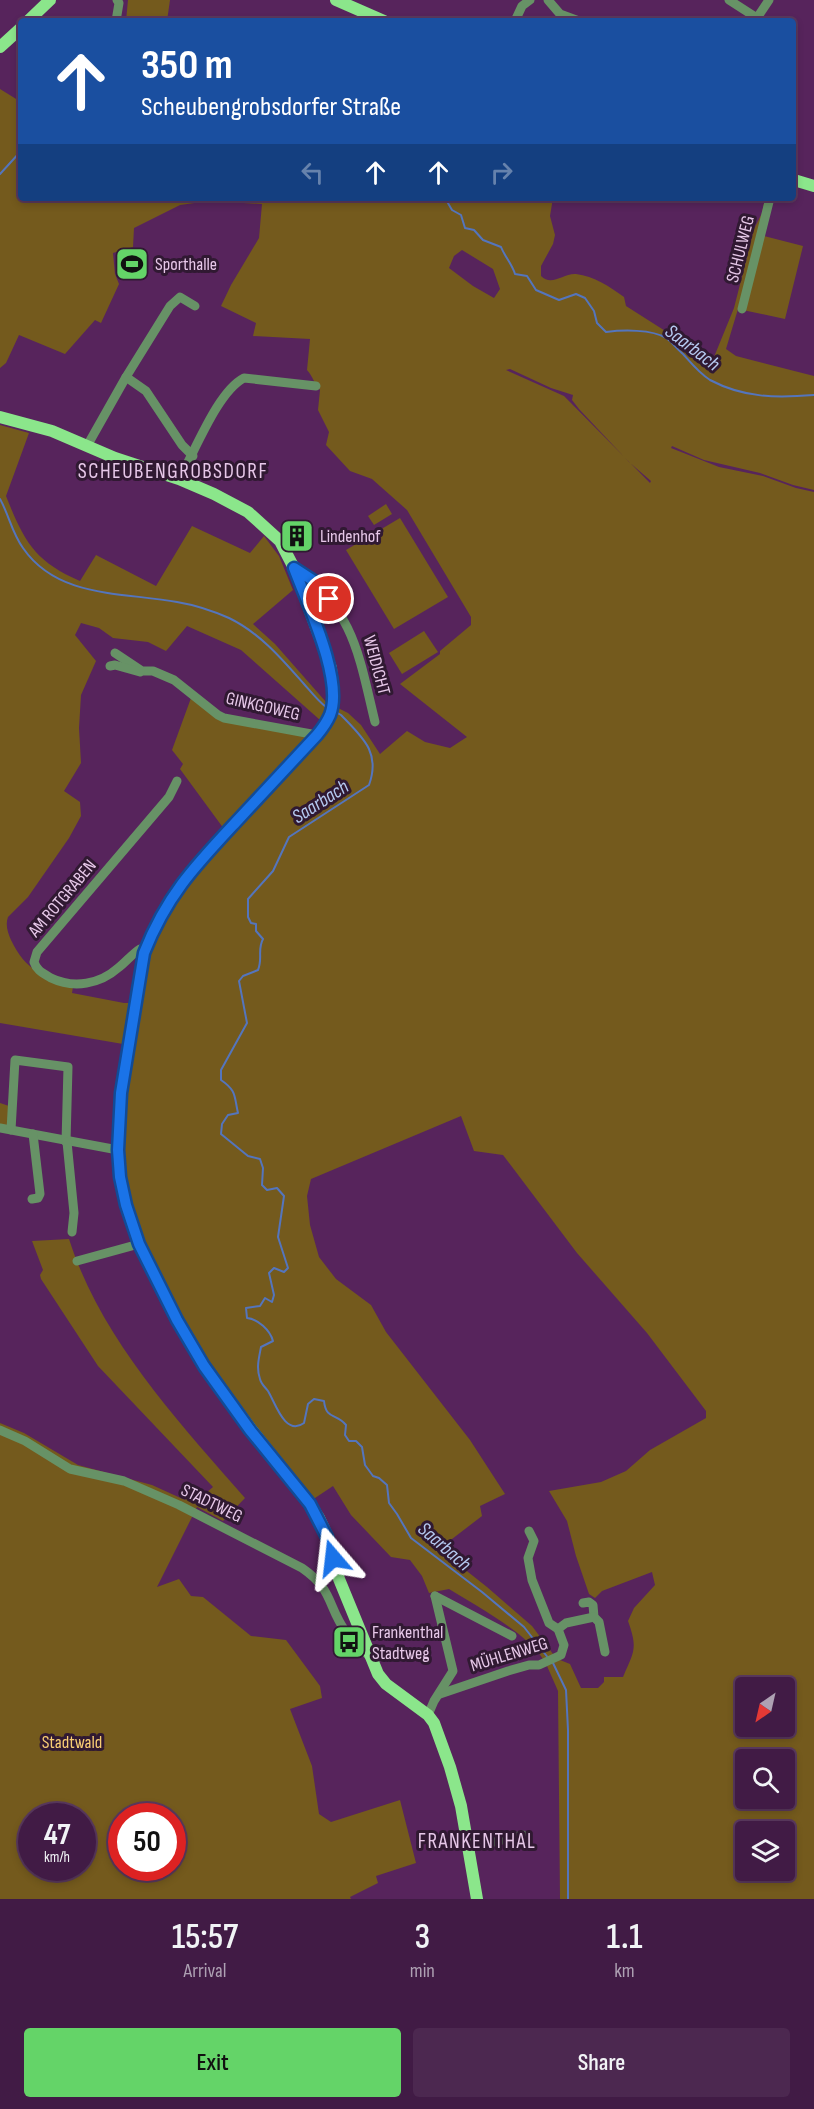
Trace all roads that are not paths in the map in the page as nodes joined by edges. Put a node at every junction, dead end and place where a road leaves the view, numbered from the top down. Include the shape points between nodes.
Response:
1 (50, 0) edge
2 (117, 0) edge
3 (336, 0) edge
4 (530, 0) edge
5 (548, 0) edge
6 (729, 0) edge
7 (769, 0) edge
8 (31, 18) edge
9 (116, 18) edge
10 (377, 18) edge
11 (516, 18) edge
12 (571, 18) edge
13 (755, 18) edge
14 (759, 18) edge
15 (18, 31) edge
16 (0, 47) edge
17 (796, 181) edge
18 (814, 186) edge
19 (769, 201) edge
20 (195, 306) dead end
21 (742, 309) dead end
22 (126, 377) junction
23 (316, 386) dead end
24 (0, 417) edge
25 (87, 446) junction
26 (193, 456) junction
27 (180, 480) junction
28 (294, 568) junction
29 (116, 653) dead end
30 (110, 666) dead end
31 (142, 671) junction
32 (375, 722) dead end
33 (317, 735) junction
34 (177, 782) dead end
35 (146, 949) junction
36 (0, 1128) edge
37 (11, 1130) junction
38 (33, 1134) junction
39 (66, 1142) junction
40 (118, 1150) junction
41 (32, 1198) dead end
42 (72, 1232) dead end
43 (139, 1244) junction
44 (76, 1261) dead end
45 (0, 1430) edge
46 (529, 1530) dead end
47 (583, 1603) dead end
48 (594, 1617) junction
49 (558, 1629) junction
50 (512, 1636) dead end
51 (605, 1652) dead end
52 (370, 1658) junction
53 (440, 1694) junction
54 (428, 1715) junction
55 (523, 1835) dead end
56 (468, 1848) junction
57 (477, 1899) edge

1 - 8 main road
2 - 9 street
3 - 10 main road
4 - 11 street
5 - 12 street via 560,14
6 - 13 street
7 - 14 street
15 - 16 main road
17 - 18 main road
19 - 21 street, SCHULWEG
20 - 22 street via 180,297 170,306
22 - 25 street
22 - 26 street via 146,391
23 - 26 street via 244,378 235,383 215,410
24 - 25 main road via 52,431
25 - 27 main road
26 - 27 street
27 - 28 main road via 248,512 280,541
28 - 32 street, WEIDICHT via 314,581 342,615 355,642
28 - 33 main road via 331,668 330,715
29 - 31 street, GINKGOWEG
30 - 31 street, GINKGOWEG
31 - 33 street, GINKGOWEG via 174,680 224,718
33 - 35 main road via 189,872 163,911
34 - 35 street, AM ROTGRABEN via 169,797 38,952 34,962 39,971 57,980 82,985 117,970 140,949
35 - 40 main road via 121,1093
36 - 37 street
37 - 38 street
37 - 39 street via 15,1060 68,1067
38 - 39 street
38 - 41 street via 40,1194
39 - 40 street
39 - 42 street via 74,1213
40 - 43 main road via 126,1205
43 - 44 street
43 - 52 main road via 204,1366 319,1518
45 - 52 street, STADTWEG via 66,1467 124,1481 302,1568 320,1583 346,1632
46 - 49 street, MÜHLENWEG via 534,1541 528,1558 532,1580 549,1623
47 - 48 street via 592,1604
48 - 49 street, MÜHLENWEG via 566,1623
48 - 51 street via 599,1622
49 - 53 street, MÜHLENWEG via 564,1645 561,1655
50 - 53 street via 435,1596 453,1671
52 - 54 main road via 386,1684
53 - 54 street
54 - 56 main road via 450,1767
55 - 56 street
56 - 57 main road

